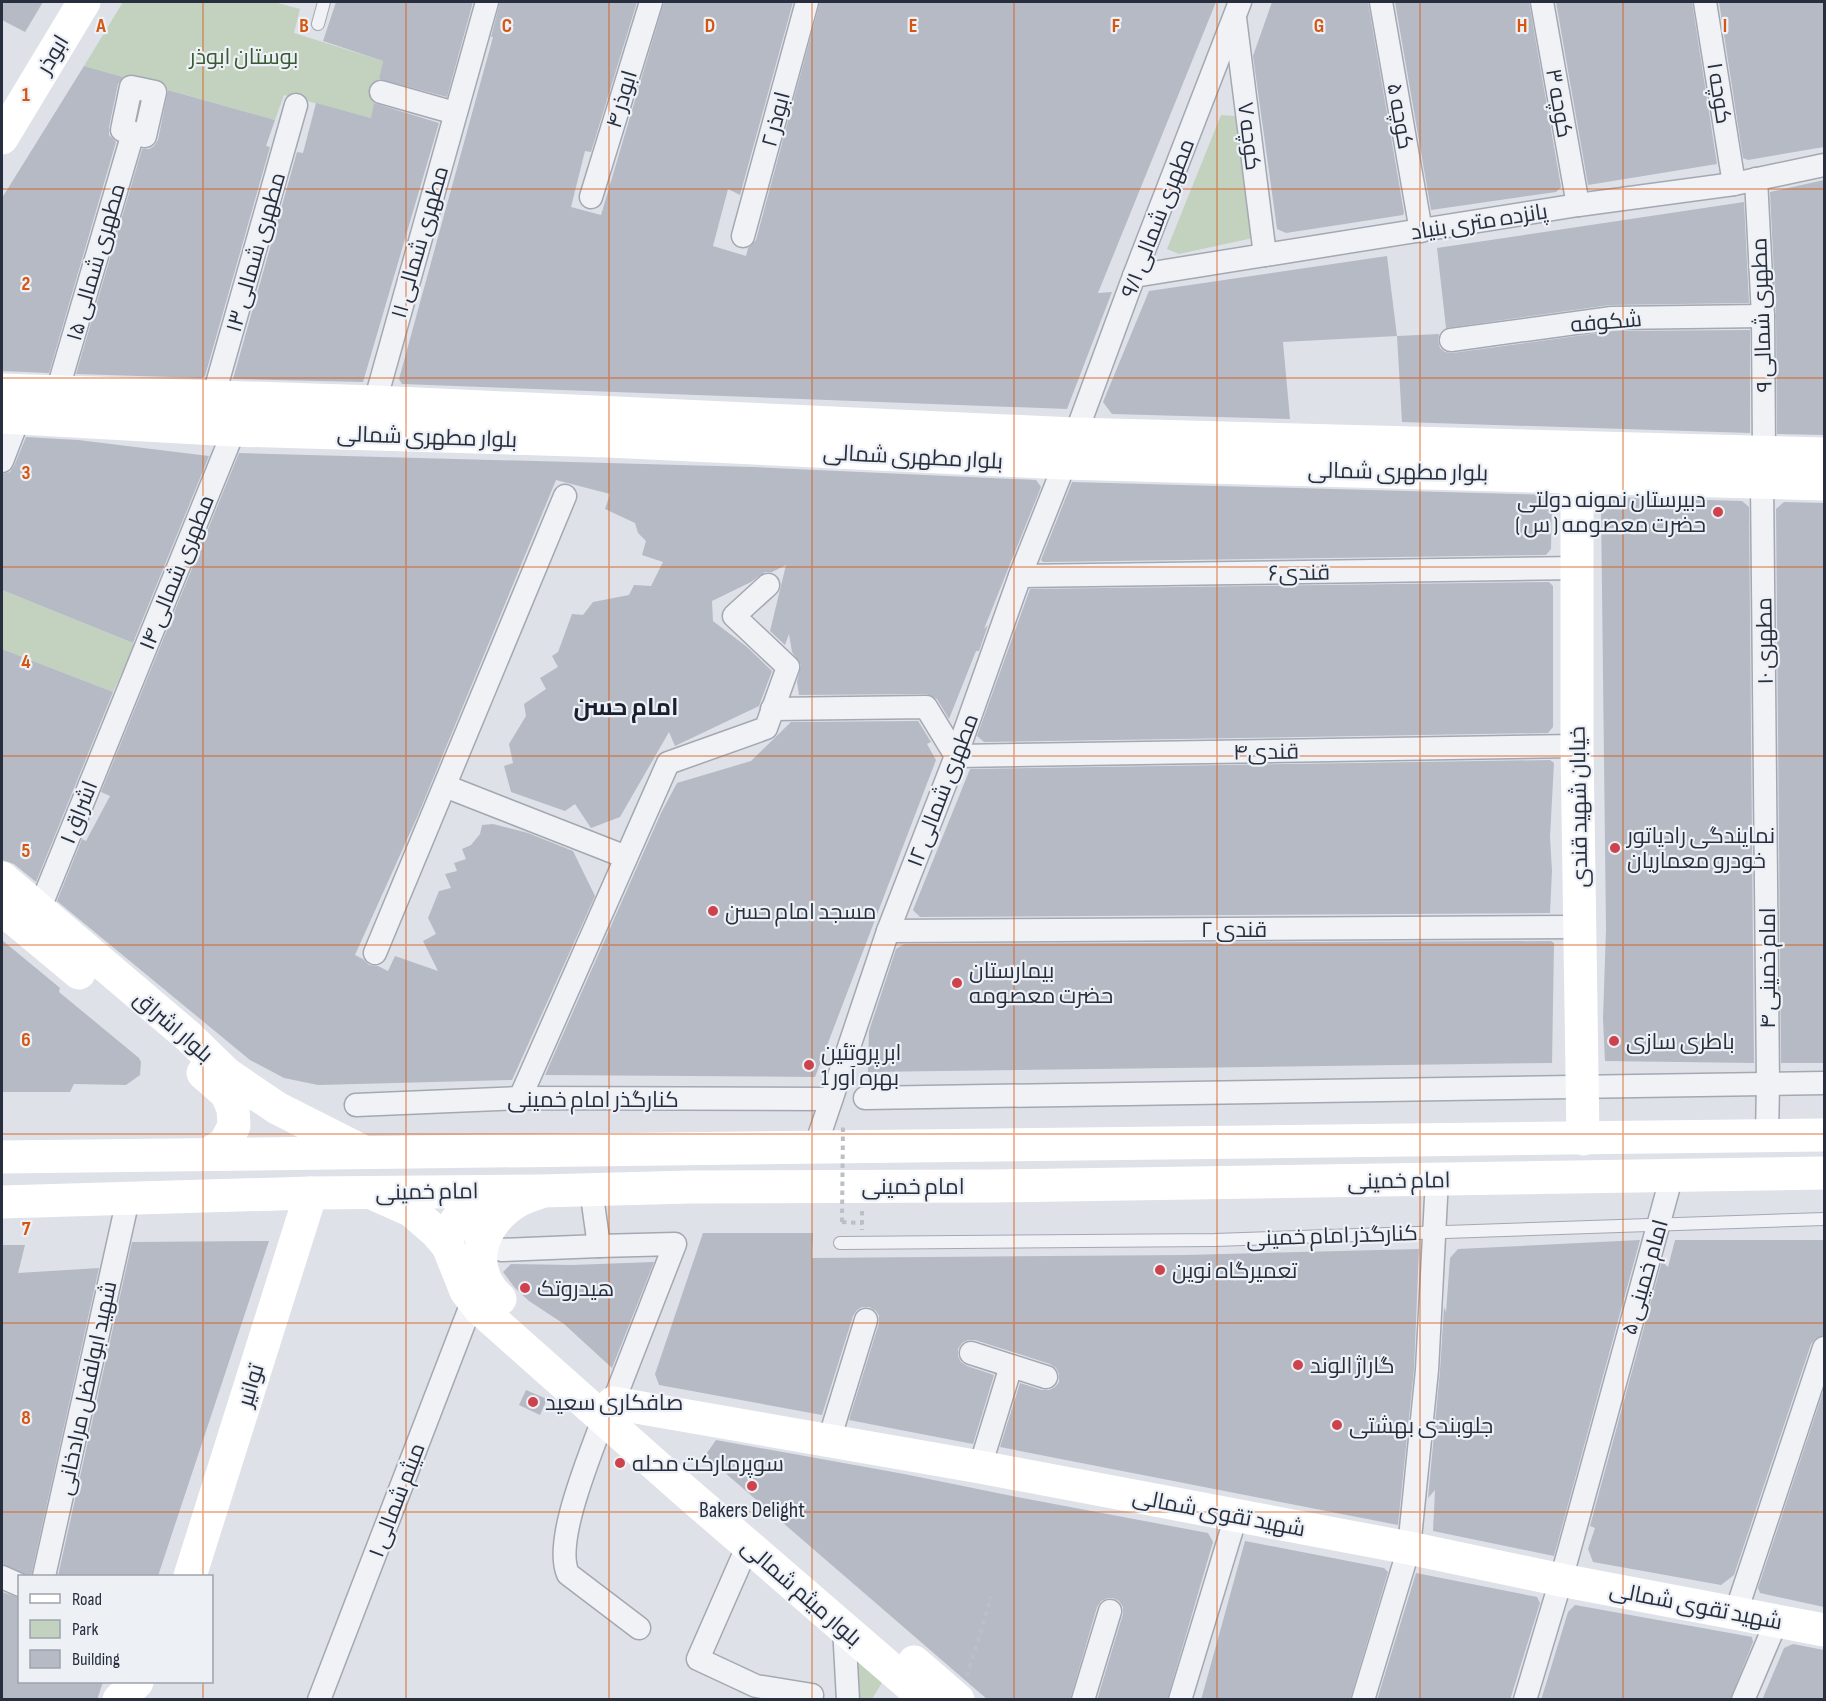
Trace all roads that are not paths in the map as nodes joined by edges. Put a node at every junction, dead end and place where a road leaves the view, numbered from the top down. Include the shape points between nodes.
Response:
1 (84, 2) edge
2 (324, 2) edge
3 (487, 2) edge
4 (651, 2) edge
5 (807, 2) edge
6 (1381, 2) edge
7 (1542, 2) edge
8 (1705, 2) edge
9 (1237, 9) edge
10 (318, 24) dead end
11 (381, 92) dead end
12 (296, 105) dead end
13 (455, 113) junction
14 (133, 133) dead end
15 (2, 138) edge
16 (1824, 165) edge
17 (1756, 179) junction
18 (1734, 184) junction
19 (591, 197) dead end
20 (1578, 205) junction
21 (1421, 231) junction
22 (743, 236) dead end
23 (1266, 255) junction
24 (1134, 276) junction
25 (1762, 316) junction
26 (1451, 340) dead end
27 (2, 390) edge
28 (57, 392) junction
29 (213, 398) junction
30 (375, 402) junction
31 (10, 417) edge
32 (234, 430) junction
33 (1070, 449) junction
34 (1824, 454) edge
35 (2, 461) edge
36 (1763, 467) junction
37 (1577, 476) junction
38 (1824, 484) edge
39 (565, 496) dead end
40 (1578, 568) junction
41 (1020, 576) junction
42 (768, 585) dead end
43 (772, 709) junction
44 (118, 713) joint
45 (1577, 746) junction
46 (956, 756) junction
47 (445, 786) junction
48 (1765, 800) joint
49 (627, 857) junction
50 (2, 878) edge
51 (2, 909) edge
52 (33, 921) junction
53 (1580, 927) junction
54 (888, 931) junction
55 (375, 953) dead end
56 (1824, 1083) edge
57 (1768, 1084) junction
58 (1582, 1087) junction
59 (520, 1098) junction
60 (865, 1098) dead end
61 (831, 1099) junction
62 (356, 1105) dead end
63 (1824, 1135) edge
64 (1767, 1136) junction
65 (1583, 1139) junction
66 (814, 1148) junction
67 (362, 1151) junction
68 (209, 1154) junction
69 (2, 1157) edge
70 (1824, 1173) edge
71 (1672, 1175) junction
72 (1437, 1179) junction
73 (591, 1189) junction
74 (541, 1191) junction
75 (369, 1192) junction
76 (311, 1193) junction
77 (128, 1199) junction
78 (2, 1202) edge
79 (1824, 1219) edge
80 (1659, 1223) junction
81 (1435, 1231) junction
82 (840, 1243) dead end
83 (447, 1245) junction
84 (492, 1246) junction
85 (599, 1246) junction
86 (473, 1300) junction
87 (866, 1320) dead end
88 (1824, 1348) edge
89 (971, 1353) dead end
90 (1011, 1366) junction
91 (1046, 1377) dead end
92 (608, 1411) junction
93 (829, 1440) junction
94 (980, 1467) junction
95 (1236, 1516) junction
96 (748, 1545) junction
97 (1409, 1548) junction
98 (44, 1575) edge
99 (190, 1575) edge
100 (2, 1577) edge
101 (1561, 1580) junction
102 (18, 1584) edge
103 (1110, 1611) dead end
104 (1736, 1612) junction
105 (1777, 1620) junction
106 (844, 1627) junction
107 (639, 1628) dead end
108 (1824, 1630) edge
109 (136, 1683) edge
110 (962, 1688) edge
111 (812, 1695) dead end
112 (920, 1698) edge
113 (119, 1700) edge
114 (319, 1700) edge
115 (848, 1700) edge
116 (1083, 1700) edge
117 (1180, 1700) edge
118 (1364, 1700) edge
119 (1525, 1700) edge
120 (1743, 1700) edge

1 - 15 street, ابوذر
2 - 10 lane
3 - 13 street, مطهری شمالی ۱۱
4 - 19 street, ابوذر ۴
5 - 22 street, ابوذر ۲
6 - 21 street, کوچه ۵
7 - 20 street, کوچه ۳
8 - 18 street, کوچه ۱
9 - 23 street, کوچه ۷
9 - 24 street, مطهری شمالی ۹/۱
11 - 13 street
12 - 29 street, مطهری شمالی ۱۳
13 - 30 street, مطهری شمالی ۱۱
14 - 28 street, مطهری شمالی ۱۵
16 - 17 street, پانزده متری بنیاد
17 - 18 street, پانزده متری بنیاد
17 - 25 street, مطهری شمالی ۹
18 - 20 street, پانزده متری بنیاد
20 - 21 street, پانزده متری بنیاد
21 - 23 street, پانزده متری بنیاد
23 - 24 street, پانزده متری بنیاد
24 - 33 street, مطهری شمالی ۹/۱
25 - 26 street, شکوفه via 1612,318
25 - 36 street, مطهری شمالی ۹
27 - 28 street, بلوار مطهری شمالی
28 - 29 street, بلوار مطهری شمالی
29 - 30 street, بلوار مطهری شمالی
30 - 33 street, بلوار مطهری شمالی
31 - 32 street, بلوار مطهری شمالی
31 - 35 street
32 - 33 street, بلوار مطهری شمالی
32 - 44 street, مطهری شمالی ۱۴
33 - 36 street, بلوار مطهری شمالی
33 - 37 street, بلوار مطهری شمالی
33 - 41 street, مطهری شمالی ۱۲
34 - 36 street, بلوار مطهری شمالی
36 - 37 street, بلوار مطهری شمالی
36 - 38 street, بلوار مطهری شمالی
36 - 48 street, مطهری ۱۰
37 - 40 street, خیابان شهید قندی
39 - 47 street
40 - 41 street, قندی۶
40 - 45 street, خیابان شهید قندی
41 - 46 street, مطهری شمالی ۱۲
42 - 43 street via 734,616 788,667
43 - 46 street via 926,707
43 - 49 street via 766,728 668,763
44 - 52 street, اشراق ۱
45 - 46 street, قندی۴
45 - 53 street, خیابان شهید قندی
46 - 54 street, مطهری شمالی ۱۲
47 - 49 street
47 - 55 street
48 - 57 street, امام خمینی ۴
49 - 59 street
50 - 52 street, بلوار اشراق
51 - 52 street, بلوار اشراق
52 - 67 street, بلوار اشراق via 189,1037 227,1074 277,1108
52 - 68 street, بلوار اشراق via 227,1094 234,1126 225,1143
53 - 54 street, قندی ۲
53 - 58 street, خیابان شهید قندی
54 - 61 street, مطهری شمالی ۱۲
56 - 57 street
57 - 58 street
57 - 64 street, امام خمینی ۴
58 - 60 street
58 - 65 street, خیابان شهید قندی
59 - 61 street, کنارگذر امام خمینی
59 - 62 street, کنارگذر امام خمینی
61 - 66 street, مطهری شمالی ۱۲
63 - 64 street, امام خمینی
64 - 65 street, امام خمینی
65 - 66 street, امام خمینی
66 - 67 street, امام خمینی
67 - 68 street, امام خمینی
68 - 69 street, امام خمینی
70 - 71 street, امام خمینی
71 - 72 street, امام خمینی
71 - 80 street, امام خمینی ۵
72 - 73 street, امام خمینی
72 - 81 street
73 - 74 street, امام خمینی
73 - 85 street
74 - 75 street, امام خمینی
74 - 84 street via 501,1214
75 - 76 street, امام خمینی
75 - 83 street, بلوار میثم شمالی via 412,1212
76 - 77 street, امام خمینی
76 - 99 street, توانیر
77 - 78 street, امام خمینی
77 - 98 street, شهید ابولفضل مرادخانی
79 - 80 lane, کنارگذر امام خمینی
80 - 81 lane, کنارگذر امام خمینی
80 - 101 street, امام خمینی ۵
81 - 82 lane, کنارگذر امام خمینی via 1215,1240
81 - 97 street via 1427,1370
83 - 84 street via 457,1220 472,1219
83 - 86 street, بلوار میثم شمالی
84 - 85 street
84 - 92 street, بلوار میثم شمالی via 479,1262 484,1279
85 - 92 street via 675,1244
86 - 92 street, بلوار میثم شمالی via 480,1310
86 - 114 street, میثم شمالی ۱
87 - 93 street
88 - 104 street
89 - 90 street
90 - 91 street
90 - 94 street
92 - 93 street, شهید تقوی شمالی
92 - 96 street, بلوار میثم شمالی
92 - 107 street via 569,1518 564,1557 568,1574
92 - 110 street, بلوار میثم شمالی
93 - 94 street, شهید تقوی شمالی
94 - 95 street, شهید تقوی شمالی
95 - 97 street, شهید تقوی شمالی
95 - 117 street
96 - 106 street, بلوار میثم شمالی
96 - 111 street via 698,1659 756,1686
97 - 101 street, شهید تقوی شمالی
97 - 118 street
100 - 102 street
101 - 104 street, شهید تقوی شمالی
101 - 119 street, امام خمینی ۵
103 - 116 street
104 - 105 street, شهید تقوی شمالی
105 - 108 street, شهید تقوی شمالی
105 - 120 street
106 - 112 street, بلوار میثم شمالی
106 - 115 street
109 - 113 street

